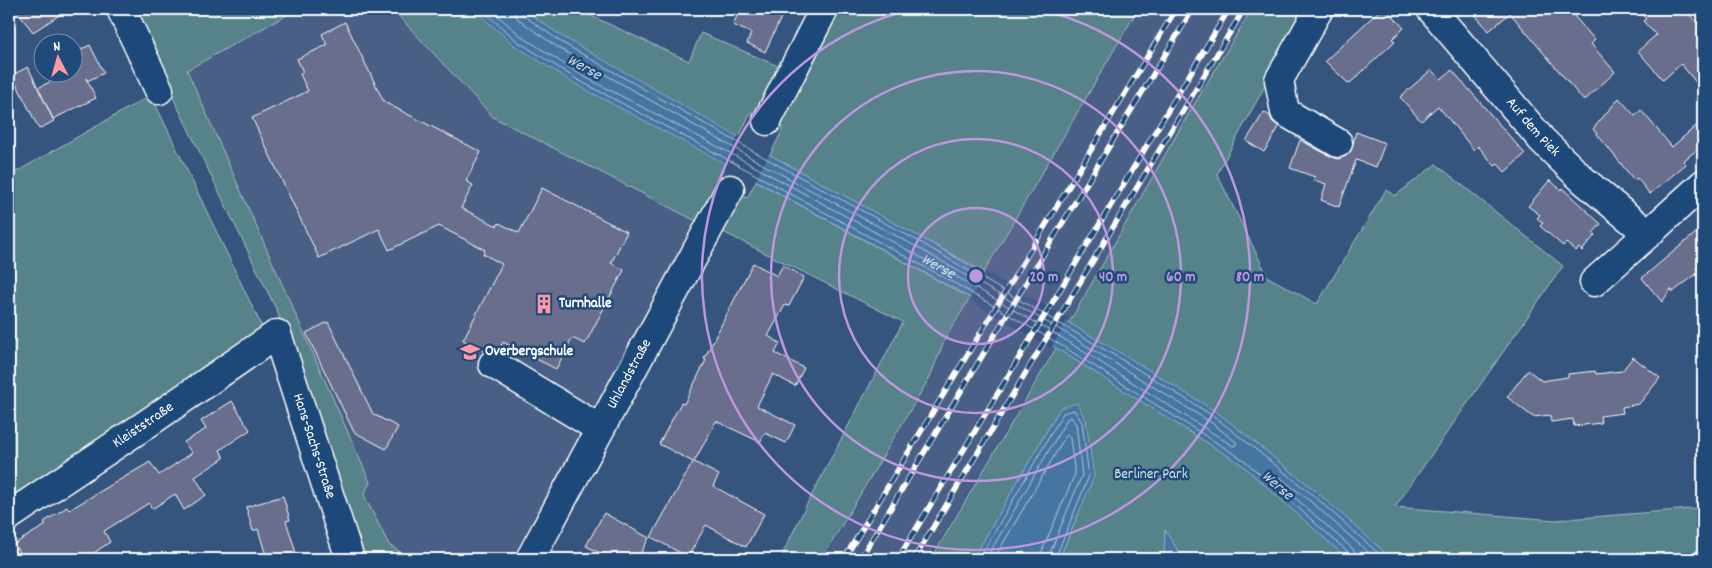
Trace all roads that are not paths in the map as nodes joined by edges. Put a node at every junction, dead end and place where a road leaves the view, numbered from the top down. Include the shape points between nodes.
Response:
1 (121, 9) edge
2 (824, 9) edge
3 (1319, 9) edge
4 (1431, 9) edge
5 (159, 90) dead end
6 (767, 121) dead end
7 (1338, 143) dead end
8 (1703, 184) edge
9 (730, 189) dead end
10 (1648, 234) junction
11 (1594, 282) dead end
12 (278, 334) joint
13 (493, 364) dead end
14 (600, 428) junction
15 (9, 516) edge
16 (350, 559) edge
17 (530, 559) edge

1 - 5 street
2 - 6 street
3 - 7 street via 1279,80 1285,112
4 - 10 street, Auf dem Piek via 1542,140 1583,180
8 - 10 street
9 - 14 street, Uhlandstraße
10 - 11 street
12 - 15 street, Kleiststraße
12 - 16 street, Hans-Sachs-Straße
13 - 14 street
14 - 17 street, Uhlandstraße

